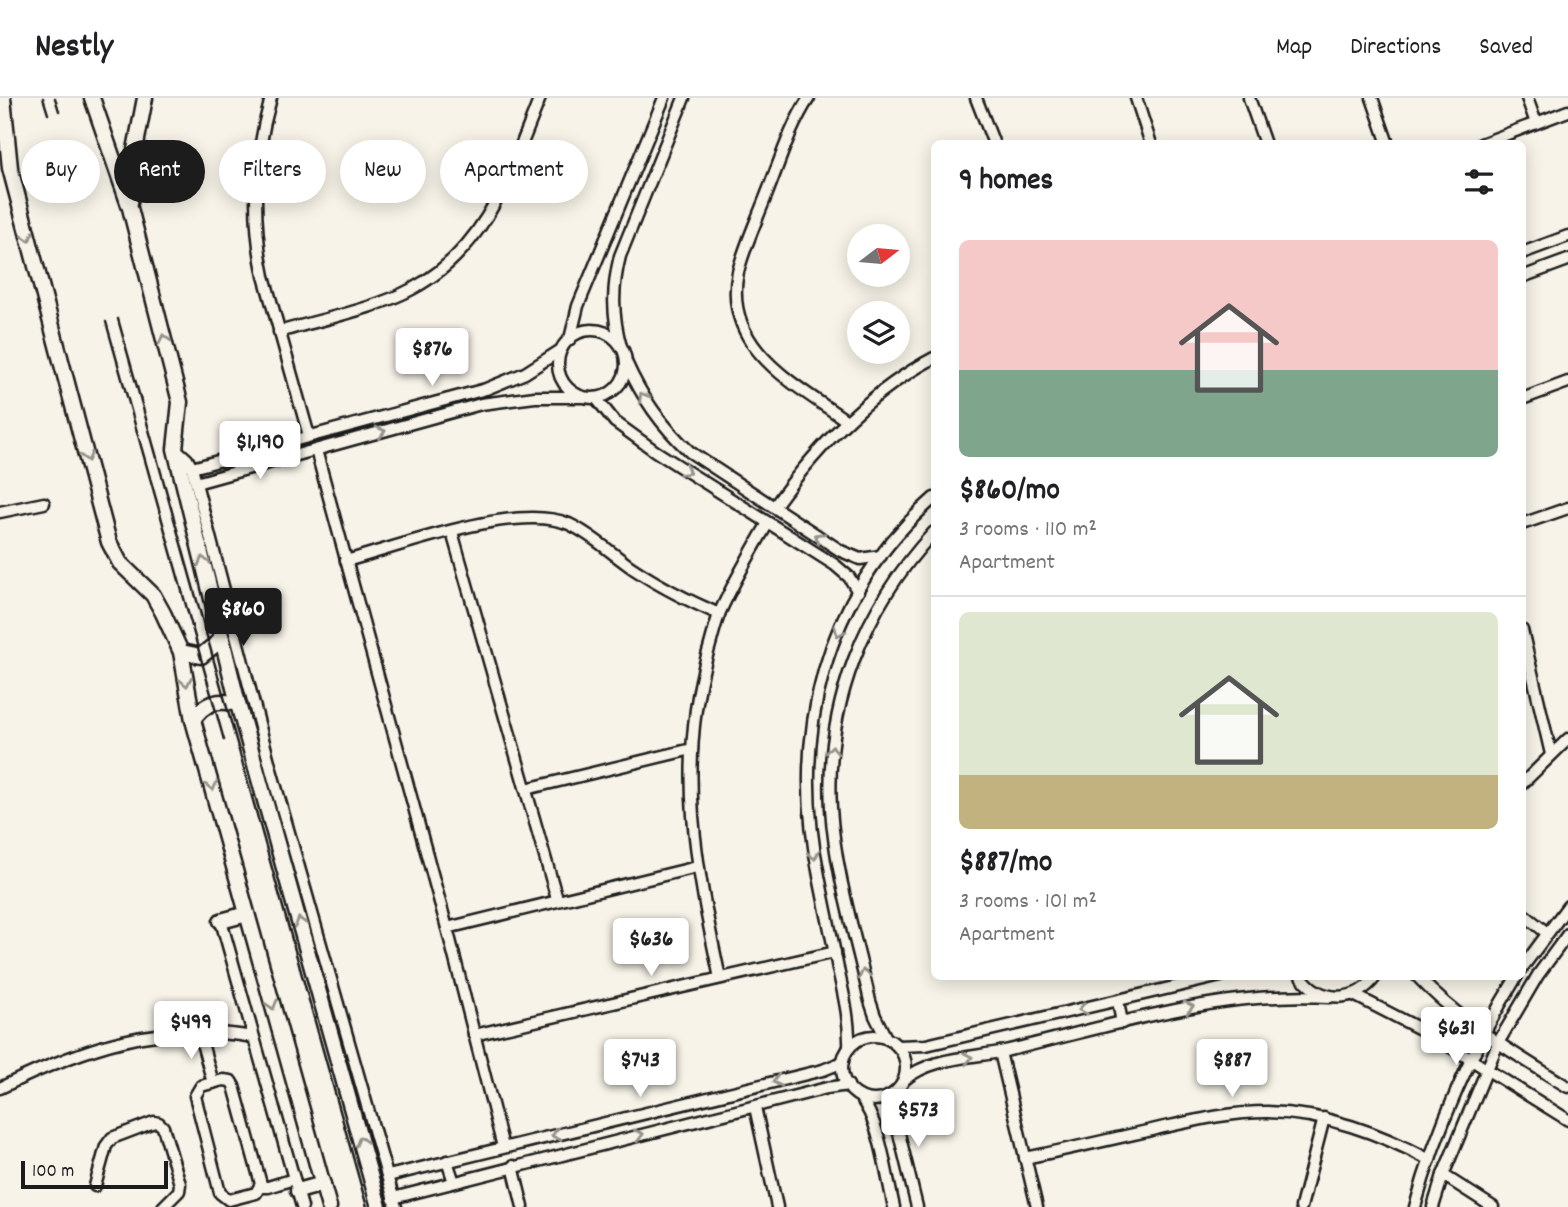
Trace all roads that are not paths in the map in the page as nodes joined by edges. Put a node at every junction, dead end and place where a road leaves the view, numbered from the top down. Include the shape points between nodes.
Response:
1 (3, 98) edge
2 (92, 98) edge
3 (145, 98) edge
4 (271, 98) edge
5 (540, 98) edge
6 (664, 98) edge
7 (684, 98) edge
8 (809, 98) edge
9 (976, 98) edge
10 (1136, 98) edge
11 (1249, 98) edge
12 (1372, 98) edge
13 (1527, 98) edge
14 (1568, 111) edge
15 (1536, 123) junction
16 (992, 140) edge
17 (1150, 140) edge
18 (1264, 140) edge
19 (1387, 140) edge
20 (1492, 140) edge
21 (130, 208) junction
22 (1568, 236) edge
23 (1526, 252) edge
24 (1568, 260) edge
25 (1526, 276) edge
26 (279, 332) junction
27 (570, 339) junction
28 (621, 347) junction
29 (561, 350) junction
30 (931, 360) edge
31 (626, 362) junction
32 (1568, 382) edge
33 (582, 397) junction
34 (596, 398) junction
35 (1526, 398) edge
36 (847, 421) junction
37 (309, 436) junction
38 (175, 449) junction
39 (316, 450) junction
40 (192, 468) junction
41 (196, 483) junction
42 (931, 501) edge
43 (44, 503) dead end
44 (774, 507) junction
45 (1568, 508) edge
46 (0, 512) edge
47 (768, 523) junction
48 (1526, 523) edge
49 (452, 531) junction
50 (931, 536) edge
51 (881, 556) junction
52 (346, 561) junction
53 (858, 592) junction
54 (719, 614) junction
55 (222, 639) junction
56 (1526, 647) edge
57 (181, 652) junction
58 (238, 704) junction
59 (194, 720) junction
60 (1568, 739) edge
61 (692, 749) junction
62 (1551, 754) junction
63 (1526, 780) edge
64 (526, 789) junction
65 (697, 866) junction
66 (557, 899) junction
67 (1568, 906) edge
68 (247, 914) junction
69 (1526, 916) edge
70 (221, 921) joint
71 (447, 928) junction
72 (1547, 933) junction
73 (1568, 934) edge
74 (1564, 945) edge
75 (835, 952) junction
76 (1526, 962) edge
77 (720, 978) junction
78 (1205, 980) edge
79 (1305, 980) edge
80 (1373, 980) edge
81 (1421, 980) edge
82 (1515, 980) edge
83 (1354, 995) junction
84 (1329, 996) junction
85 (1118, 1001) junction
86 (1122, 1023) junction
87 (199, 1032) junction
88 (1484, 1032) junction
89 (474, 1035) junction
90 (253, 1037) junction
91 (886, 1038) junction
92 (1498, 1043) junction
93 (898, 1046) junction
94 (849, 1048) junction
95 (1000, 1052) junction
96 (1470, 1058) junction
97 (842, 1062) junction
98 (1488, 1069) junction
99 (904, 1080) junction
100 (213, 1083) junction
101 (848, 1086) junction
102 (1568, 1087) edge
103 (0, 1088) edge
104 (897, 1091) junction
105 (860, 1096) junction
106 (755, 1107) junction
107 (1324, 1118) junction
108 (1568, 1120) edge
109 (503, 1147) junction
110 (1025, 1158) junction
111 (1430, 1160) junction
112 (447, 1161) junction
113 (513, 1166) junction
114 (1443, 1175) junction
115 (388, 1176) junction
116 (454, 1182) junction
117 (323, 1184) junction
118 (296, 1185) junction
119 (95, 1186) dead end
120 (261, 1187) junction
121 (395, 1202) edge
122 (163, 1207) edge
123 (302, 1207) edge
124 (329, 1207) edge
125 (379, 1207) edge
126 (523, 1207) edge
127 (777, 1207) edge
128 (894, 1207) edge
129 (917, 1207) edge
130 (1037, 1207) edge
131 (1301, 1207) edge
132 (1415, 1207) edge
133 (1433, 1207) edge
134 (1493, 1207) edge

1 -> 57 main road via 10,168 109,542 120,563 159,603
2 - 21 main road
3 - 21 main road
4 - 26 street via 256,167 255,209 258,250
5 - 26 street via 495,206 459,254 411,289 382,302
6 - 27 street via 578,306
7 - 28 street via 614,278 615,324
8 - 36 street via 750,236 738,272 738,311 753,348 766,363
9 - 16 street
10 - 17 street
11 - 18 street
12 - 19 street
13 - 15 street
14 - 15 street
15 - 20 street
38 -> 21 main road via 180,402
22 - 23 street
24 - 25 street
26 - 37 street
27 - 28 street via 597,331
27 - 29 street
28 - 31 street
29 - 33 street via 559,373 572,392
29 - 37 street via 526,373 486,389
30 - 36 street via 885,389
31 - 34 street via 621,382
44 -> 31 street via 690,452 670,433 652,412
32 - 35 street
33 - 34 street
39 -> 33 street via 481,404
34 -> 47 street via 627,431
36 - 44 street
37 - 40 street
38 - 40 street
55 -> 38 main road
39 - 41 street
39 - 52 street
40 - 41 street
41 - 115 street via 272,773
42 - 51 street
43 - 46 street
51 -> 44 street via 850,556
45 - 48 street
47 - 53 street via 842,570
47 - 54 street
49 - 52 street
49 - 54 street via 512,518 558,521 655,583
49 - 64 street
91 -> 50 street via 870,1001 835,842 833,739 861,639 895,579
51 - 53 street
52 - 71 street
53 -> 75 street via 821,682 808,760 811,839
54 - 61 street via 698,693
55 - 57 main road via 201,656
55 - 58 main road
56 - 62 street
57 -> 59 main road
58 - 59 main road via 215,702
125 -> 58 main road
59 -> 68 main road
60 - 62 street
61 - 64 street
61 - 65 street
62 - 63 street
64 - 66 street
65 - 66 street
65 - 77 street
66 - 71 street
67 - 72 street
68 - 70 main road
68 -> 117 main road
69 - 72 street
70 - 90 street
71 - 89 street
72 - 76 street
73 - 74 street
74 - 92 street via 1531,986
75 - 77 street
75 - 94 street via 849,1022
77 - 89 street
78 - 85 street
79 - 84 street
80 - 83 street
81 - 88 street
82 - 88 street
83 - 84 street
83 - 96 street
86 -> 84 street via 1236,998
85 - 86 street
85 -> 93 street via 926,1045
86 - 95 street
87 - 90 street
87 - 100 street
87 - 103 street via 151,1034 111,1043
88 - 92 street
88 - 96 street
89 - 109 street
90 - 118 street
91 - 93 street
91 - 94 street via 873,1035
92 - 98 street
92 - 102 street
93 - 99 street via 906,1062
94 - 97 street
99 -> 95 street via 925,1067
95 - 110 street
96 - 98 street
96 - 111 street
97 - 101 street
97 -> 109 street
98 - 108 street
98 - 114 street
99 - 104 street
100 - 120 street via 226,1080 234,1086
100 - 120 street via 201,1086 195,1099 220,1193 233,1200
101 - 105 street
101 - 106 street
104 - 105 street via 879,1100
104 - 129 street via 894,1113
105 - 128 street via 875,1126
113 -> 106 street
106 - 127 street
107 - 110 street via 1269,1112 1216,1116
107 - 111 street via 1377,1134
107 - 131 street
109 - 112 street
110 - 130 street
111 - 132 street
112 - 115 street
112 - 116 street
113 - 116 street
113 - 126 street
114 - 133 street
114 - 134 street
115 - 121 street
116 - 121 street
117 - 118 main road
117 - 124 main road
118 - 120 street
118 - 123 street
119 - 122 street via 112,1138 159,1123 180,1184

